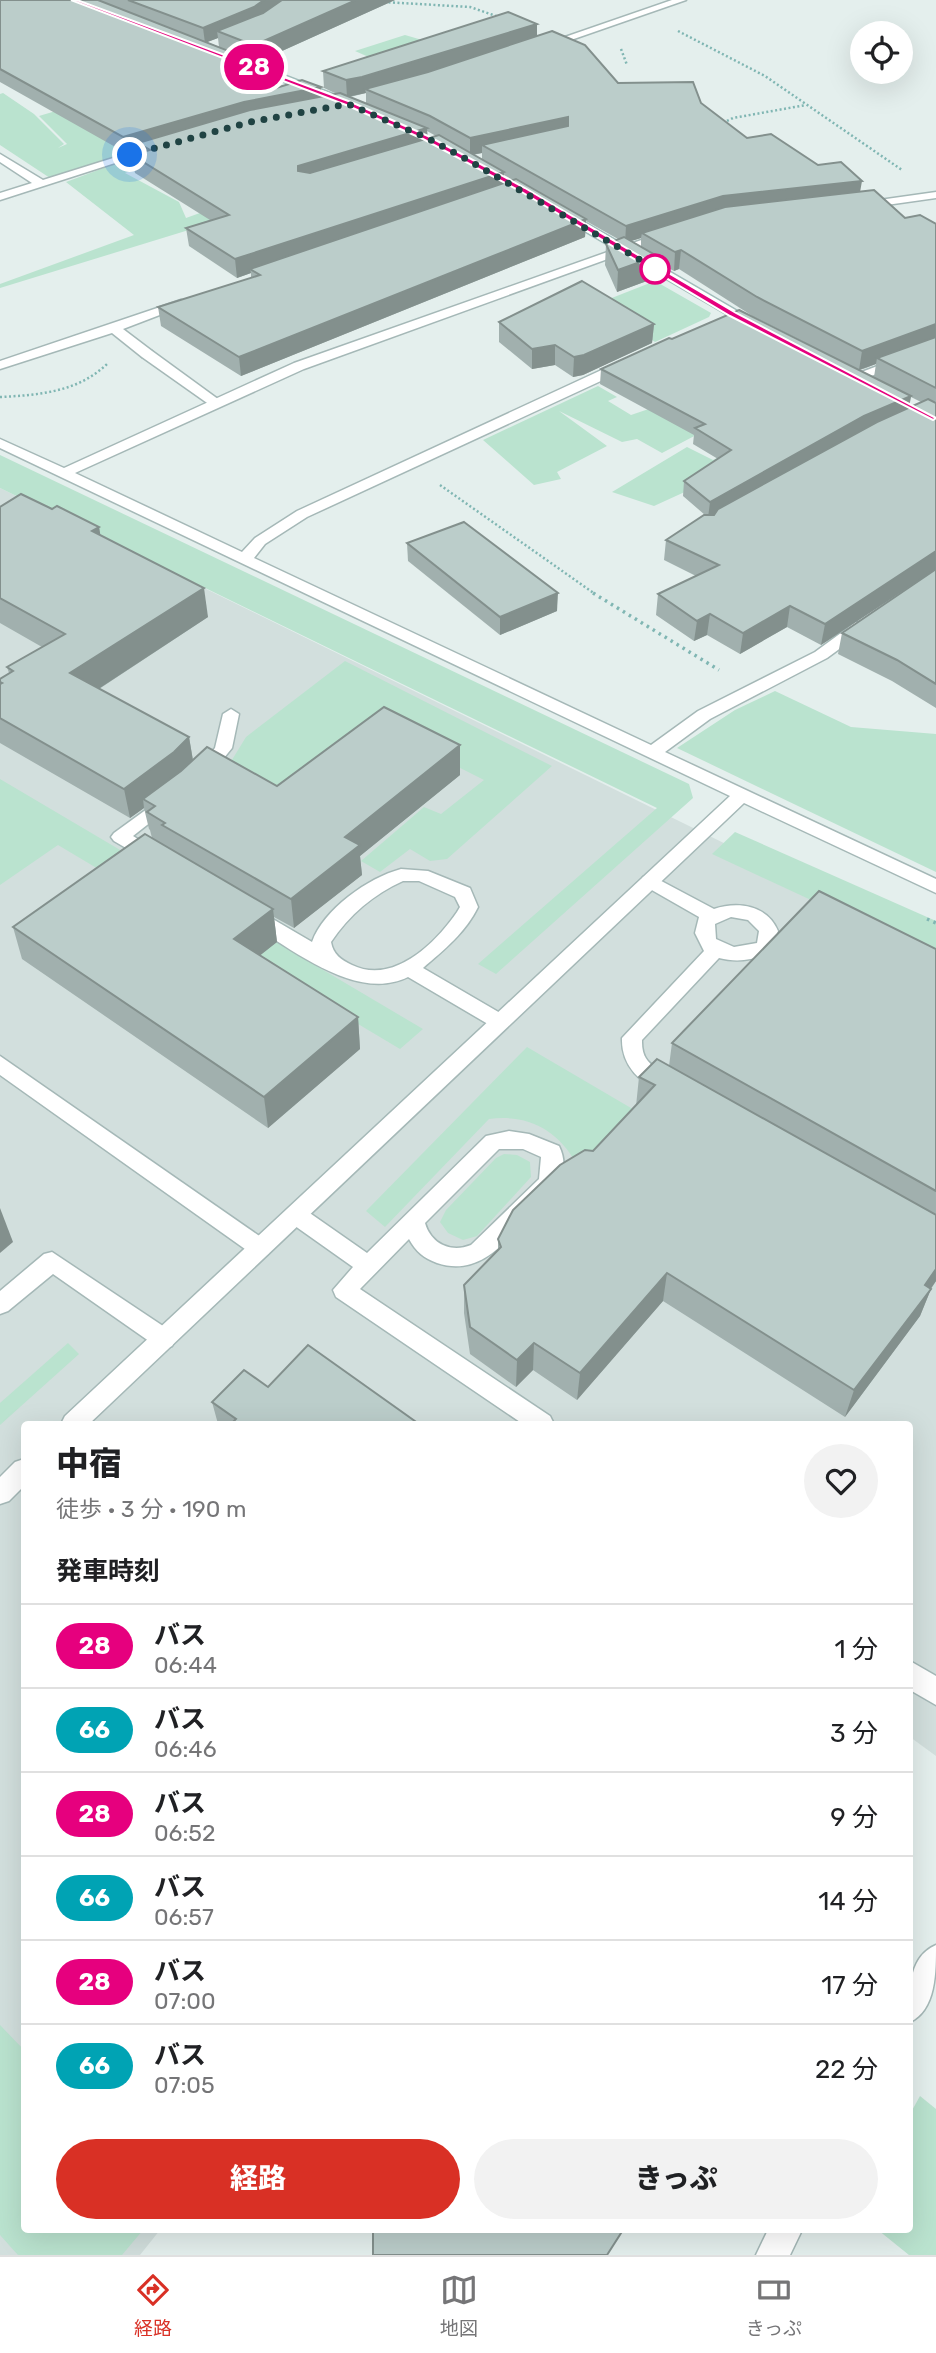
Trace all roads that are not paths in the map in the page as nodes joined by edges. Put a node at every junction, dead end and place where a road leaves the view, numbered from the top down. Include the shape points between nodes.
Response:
1 (681, 0) edge
2 (526, 52) edge
3 (230, 58) edge
4 (348, 104) junction
5 (362, 105) edge
6 (329, 107) edge
7 (179, 141) edge
8 (0, 157) edge
9 (41, 184) junction
10 (936, 195) edge
11 (0, 197) edge
12 (847, 207) edge
13 (554, 209) edge
14 (677, 233) edge
15 (624, 251) junction
16 (198, 299) edge
17 (118, 332) junction
18 (771, 333) edge
19 (936, 348) edge
20 (634, 360) edge
21 (0, 365) edge
22 (857, 376) edge
23 (215, 402) junction
24 (0, 443) edge
25 (64, 473) junction
26 (243, 561) junction
27 (873, 617) edge
28 (231, 714) dead end
29 (652, 753) junction
30 (742, 795) junction
31 (167, 865) edge
32 (650, 881) junction
33 (936, 887) edge
34 (239, 908) edge
35 (712, 916) junction
36 (716, 950) junction
37 (335, 965) junction
38 (411, 970) junction
39 (500, 1022) junction
40 (0, 1064) edge
41 (687, 1096) edge
42 (296, 1214) junction
43 (414, 1221) junction
44 (260, 1248) junction
45 (369, 1265) junction
46 (0, 1304) edge
47 (164, 1339) junction
48 (76, 1421) edge
49 (538, 1421) edge
50 (21, 1473) edge
51 (0, 1493) edge
52 (913, 1676) edge
53 (936, 1692) edge
54 (936, 1960) edge
55 (913, 2002) edge
56 (784, 2233) edge
57 (772, 2255) edge

1 - 2 street
3 - 4 street
4 - 5 street
4 - 6 street
7 - 9 street
8 - 9 street
9 - 11 street
10 - 12 street
13 - 15 street
14 - 15 street
15 - 18 street via 727,317
15 - 23 street via 299,366
16 - 17 street
17 - 21 street
17 - 23 street
19 - 22 street
20 - 26 street via 280,527
23 - 25 street
24 - 25 street
25 - 26 street
26 - 29 street
27 - 29 street via 821,655 704,715
28 - 31 street via 224,748 211,768 120,836
29 - 30 street
30 - 32 street
30 - 33 street
32 - 35 street
32 - 39 street
34 - 37 street
35 - 36 street via 704,936
35 - 36 street via 731,910 752,914 769,933 764,947 747,955
36 - 41 street via 632,1038 630,1052 640,1069
37 - 38 street via 367,978 390,979
37 - 38 street via 323,954 321,941 333,921 389,879 421,875 463,893 469,907 463,921
38 - 39 street
39 - 42 street
40 - 44 street
42 - 44 street
42 - 45 street
43 - 43 street via 493,1142 529,1139 551,1152 554,1165 547,1187 476,1254 445,1258 426,1249 416,1235
43 - 45 street
44 - 47 street
45 - 49 street via 345,1290
46 - 47 street via 52,1261
47 - 48 street
50 - 51 street
52 - 53 street
54 - 55 street
56 - 57 street

